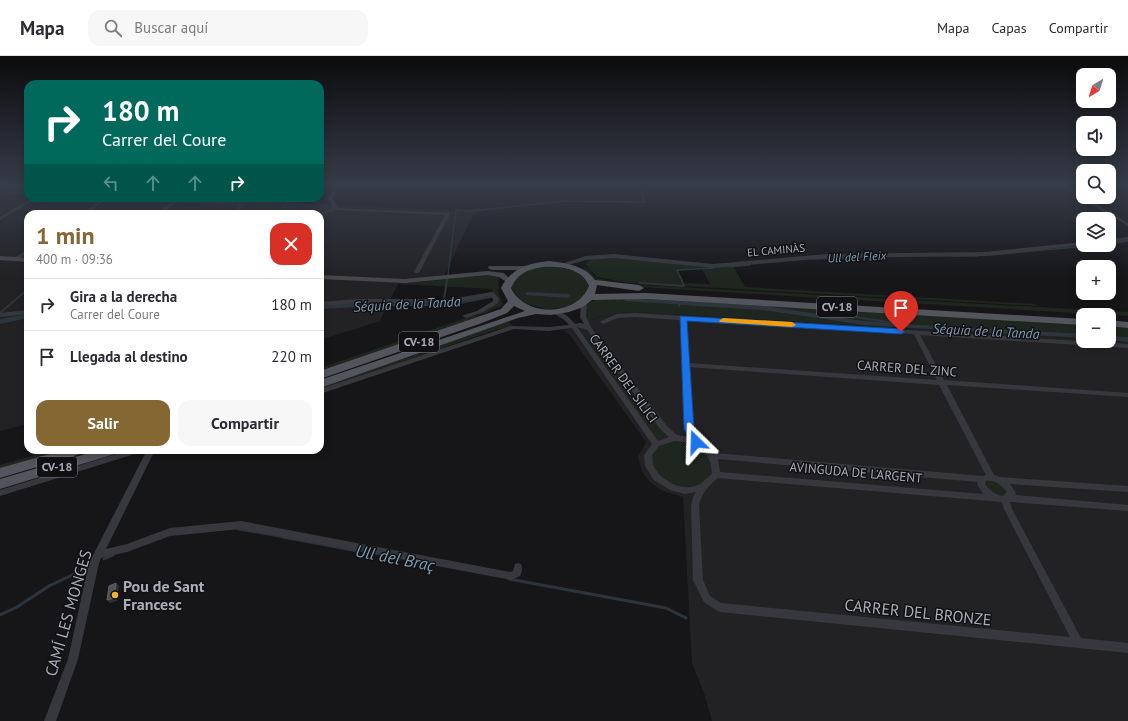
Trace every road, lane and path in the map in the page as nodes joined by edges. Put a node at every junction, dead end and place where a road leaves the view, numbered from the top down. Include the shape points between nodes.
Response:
1 (447, 216) edge
2 (1113, 216) edge
3 (1128, 225) edge
4 (1128, 239) edge
5 (1116, 241) edge
6 (1076, 245) edge
7 (24, 254) edge
8 (0, 258) edge
9 (592, 258) junction
10 (16, 259) junction
11 (24, 260) edge
12 (561, 265) junction
13 (526, 268) junction
14 (417, 272) dead end
15 (582, 272) junction
16 (461, 275) junction
17 (324, 277) edge
18 (508, 281) junction
19 (592, 282) junction
20 (587, 300) junction
21 (513, 301) junction
22 (324, 304) edge
23 (535, 311) junction
24 (24, 312) edge
25 (554, 312) junction
26 (0, 315) edge
27 (1076, 315) edge
28 (466, 316) dead end
29 (1116, 317) edge
30 (683, 318) junction
31 (1128, 318) edge
32 (603, 322) dead end
33 (1076, 322) edge
34 (1116, 324) edge
35 (1128, 325) edge
36 (573, 326) junction
37 (563, 329) junction
38 (589, 329) junction
39 (916, 333) junction
40 (579, 335) junction
41 (1128, 346) edge
42 (685, 365) junction
43 (324, 374) edge
44 (942, 382) junction
45 (324, 383) edge
46 (324, 391) edge
47 (1128, 395) edge
48 (689, 429) junction
49 (679, 438) junction
50 (696, 442) junction
51 (656, 444) junction
52 (67, 454) edge
53 (101, 454) edge
54 (125, 454) edge
55 (149, 454) edge
56 (713, 456) junction
57 (0, 474) edge
58 (716, 474) junction
59 (991, 479) junction
60 (0, 484) edge
61 (703, 487) junction
62 (1128, 489) edge
63 (684, 490) junction
64 (0, 493) edge
65 (995, 497) junction
66 (1006, 498) junction
67 (695, 505) junction
68 (1128, 508) edge
69 (98, 555) junction
70 (518, 567) dead end
71 (1078, 643) junction
72 (1128, 648) edge
73 (50, 721) edge

1 - 14 street
2 - 3 street
4 - 5 street
6 - 9 street, EL CAMINÀS via 985,254 827,256 713,266 630,256
7 - 10 street
8 - 10 main road
9 - 12 street, EL CAMINÀS
9 - 15 street via 582,264
10 - 11 main road
12 - 13 main road
12 - 15 main road
13 - 16 main road via 484,269
13 - 18 main road
15 - 19 main road
16 - 17 main road via 405,281
16 - 18 main road via 498,274
18 - 21 main road via 507,293
19 - 20 main road via 593,290
19 - 27 main road, CV-18 via 645,289
20 - 25 main road, CV-18 via 570,309
20 - 33 main road, CV-18 via 626,295 654,296
20 - 38 street, CARRER DEL SILICI via 583,317
21 - 23 main road, CV-18
21 - 43 main road, CV-18 via 504,311 479,321
22 - 28 street via 451,301 492,294 496,298 496,302 490,306
23 - 25 main road, CV-18
23 - 45 main road, CV-18
24 - 26 street
25 - 36 street, CARRER DEL SILICI via 568,318
29 - 31 main road
30 - 32 street via 617,316
30 - 39 street
30 - 42 street
34 - 35 main road
36 - 37 street
36 - 38 street, CARRER DEL SILICI via 580,325
36 - 40 street, CARRER DEL SILICI
37 - 40 street
37 - 46 street via 508,328
38 - 49 street, CARRER DEL SILICI via 664,428
39 - 41 street
39 - 44 street
40 - 51 street, CARRER DEL SILICI
42 - 44 street, CARRER DEL ZINC
42 - 48 street
44 - 47 street, CARRER DEL ZINC
44 - 59 street
48 - 49 street
48 - 50 street
49 - 50 street
49 - 51 street via 665,439
50 - 56 street
51 - 63 street via 647,458 651,471 662,483
52 - 57 main road, CV-18
53 - 60 main road, CV-18
54 - 64 street
55 - 69 street, CAMÍ LES MONGES
56 - 58 street
56 - 59 street, AVINGUDA DE L'ARGENT
58 - 61 street
58 - 65 street, AVINGUDA DE L'ARGENT
59 - 62 street, AVINGUDA DE L'ARGENT
59 - 65 street via 981,484 985,491
59 - 66 street via 1008,486 1012,493
61 - 63 street
61 - 67 street
63 - 67 street
65 - 66 street, AVINGUDA DE L'ARGENT
66 - 68 street
66 - 71 street via 1008,509
67 - 71 street, CARRER DEL BRONZE via 698,580 707,599 720,607
69 - 70 street via 170,532 241,525 511,576 517,573
69 - 73 street, CAMÍ LES MONGES via 94,563 73,658
71 - 72 street, CARRER DEL BRONZE

